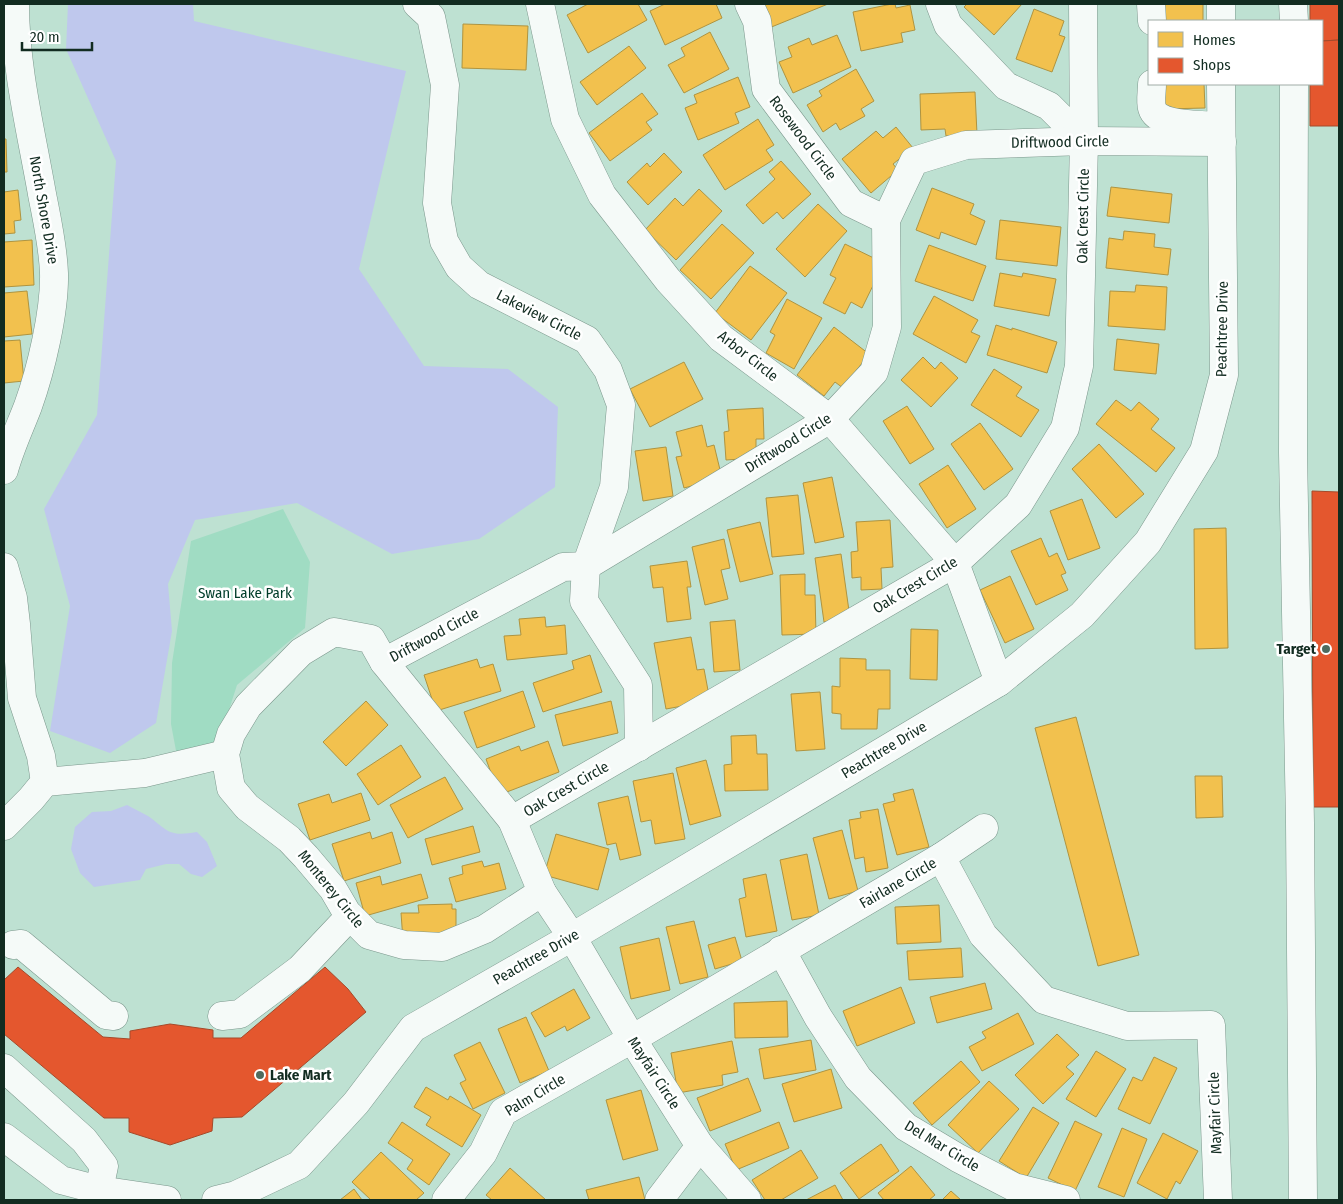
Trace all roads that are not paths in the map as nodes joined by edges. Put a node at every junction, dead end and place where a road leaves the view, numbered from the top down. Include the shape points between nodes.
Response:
1 (15, 4) edge
2 (417, 4) edge
3 (540, 4) edge
4 (749, 4) edge
5 (940, 4) edge
6 (1083, 4) edge
7 (1152, 4) edge
8 (1221, 4) edge
9 (1294, 4) edge
10 (1152, 20) edge
11 (1221, 20) edge
12 (1294, 20) edge
13 (1152, 85) edge
14 (1221, 85) edge
15 (1294, 85) edge
16 (1222, 134) junction
17 (1084, 141) junction
18 (886, 220) junction
19 (830, 419) junction
20 (4, 470) edge
21 (955, 563) junction
22 (586, 566) junction
23 (4, 567) edge
24 (11, 642) edge
25 (384, 662) junction
26 (999, 682) junction
27 (639, 747) junction
28 (225, 754) junction
29 (45, 782) junction
30 (512, 820) junction
31 (4, 826) edge
32 (984, 828) dead end
33 (941, 857) junction
34 (542, 892) junction
35 (350, 916) junction
36 (572, 937) junction
37 (7, 945) edge
38 (781, 950) junction
39 (114, 1016) dead end
40 (222, 1016) dead end
41 (1211, 1026) joint
42 (632, 1039) junction
43 (4, 1068) edge
44 (4, 1136) edge
45 (700, 1146) junction
46 (99, 1190) junction
47 (156, 1199) edge
48 (216, 1200) edge
49 (446, 1200) edge
50 (659, 1200) edge
51 (747, 1200) edge
52 (1066, 1200) edge
53 (1218, 1200) edge
54 (1303, 1200) edge

1 - 20 street, North Shore Drive via 23,93 52,242 54,274 39,370
2 - 22 street, Lakeview Circle via 431,17 445,85 437,203 444,241 459,267 479,285 587,340 608,370 621,405 614,487
3 - 19 street, Arbor Circle via 565,119 602,195 668,280 721,338
4 - 18 street, Rosewood Circle via 757,21 766,89 851,203
5 - 17 street via 948,25 1006,86 1049,106
6 - 17 street, Oak Crest Circle
7 - 10 street
8 - 11 street
9 - 12 street
13 - 16 street via 1152,108 1158,117 1167,122
14 - 16 street, Peachtree Drive
15 - 54 street via 1293,453
16 - 17 street, Driftwood Circle
16 - 26 street, Peachtree Drive via 1224,375 1204,451 1148,542 1082,615
17 - 18 street, Driftwood Circle via 966,145 914,162
17 - 21 street, Oak Crest Circle via 1079,366 1065,428 1018,505
18 - 19 street, Driftwood Circle via 887,327 874,372
19 - 21 street, Arbor Circle
19 - 22 street, Driftwood Circle
21 - 26 street, Arbor Circle
21 - 27 street, Oak Crest Circle
22 - 25 street, Driftwood Circle via 564,568
22 - 27 street, Lakeview Circle via 584,601 638,685
23 - 24 street via 12,598
24 - 29 street via 22,698 41,756
25 - 28 street via 371,639 334,632 301,652 248,706
25 - 30 street
26 - 36 street, Peachtree Drive
27 - 30 street, Oak Crest Circle
28 - 29 street via 145,773
28 - 35 street, Monterey Circle via 232,788 247,807 289,839 306,857
29 - 31 street
30 - 34 street
32 - 33 street
33 - 38 street, Fairlane Circle
33 - 41 street, Fairlane Circle via 984,935 1044,1000 1127,1026
34 - 35 street, Monterey Circle via 485,929 442,947 404,945 369,935
34 - 36 street, Mayfair Circle
35 - 40 street via 300,969 240,1014
36 - 42 street, Mayfair Circle
36 - 48 street, Peachtree Drive via 413,1028 356,1103 299,1165 236,1195
37 - 39 street via 21,944 106,1015
38 - 42 street, Fairlane Circle
38 - 52 street, Del Mar Circle via 818,1017 858,1078 906,1127 1014,1187
41 - 53 street, Mayfair Circle
42 - 45 street, Mayfair Circle
42 - 49 street, Palm Circle via 503,1112 483,1153
43 - 46 street via 84,1140 104,1166
44 - 46 street via 61,1180
45 - 50 street
45 - 51 street, Mayfair Circle
46 - 47 street

